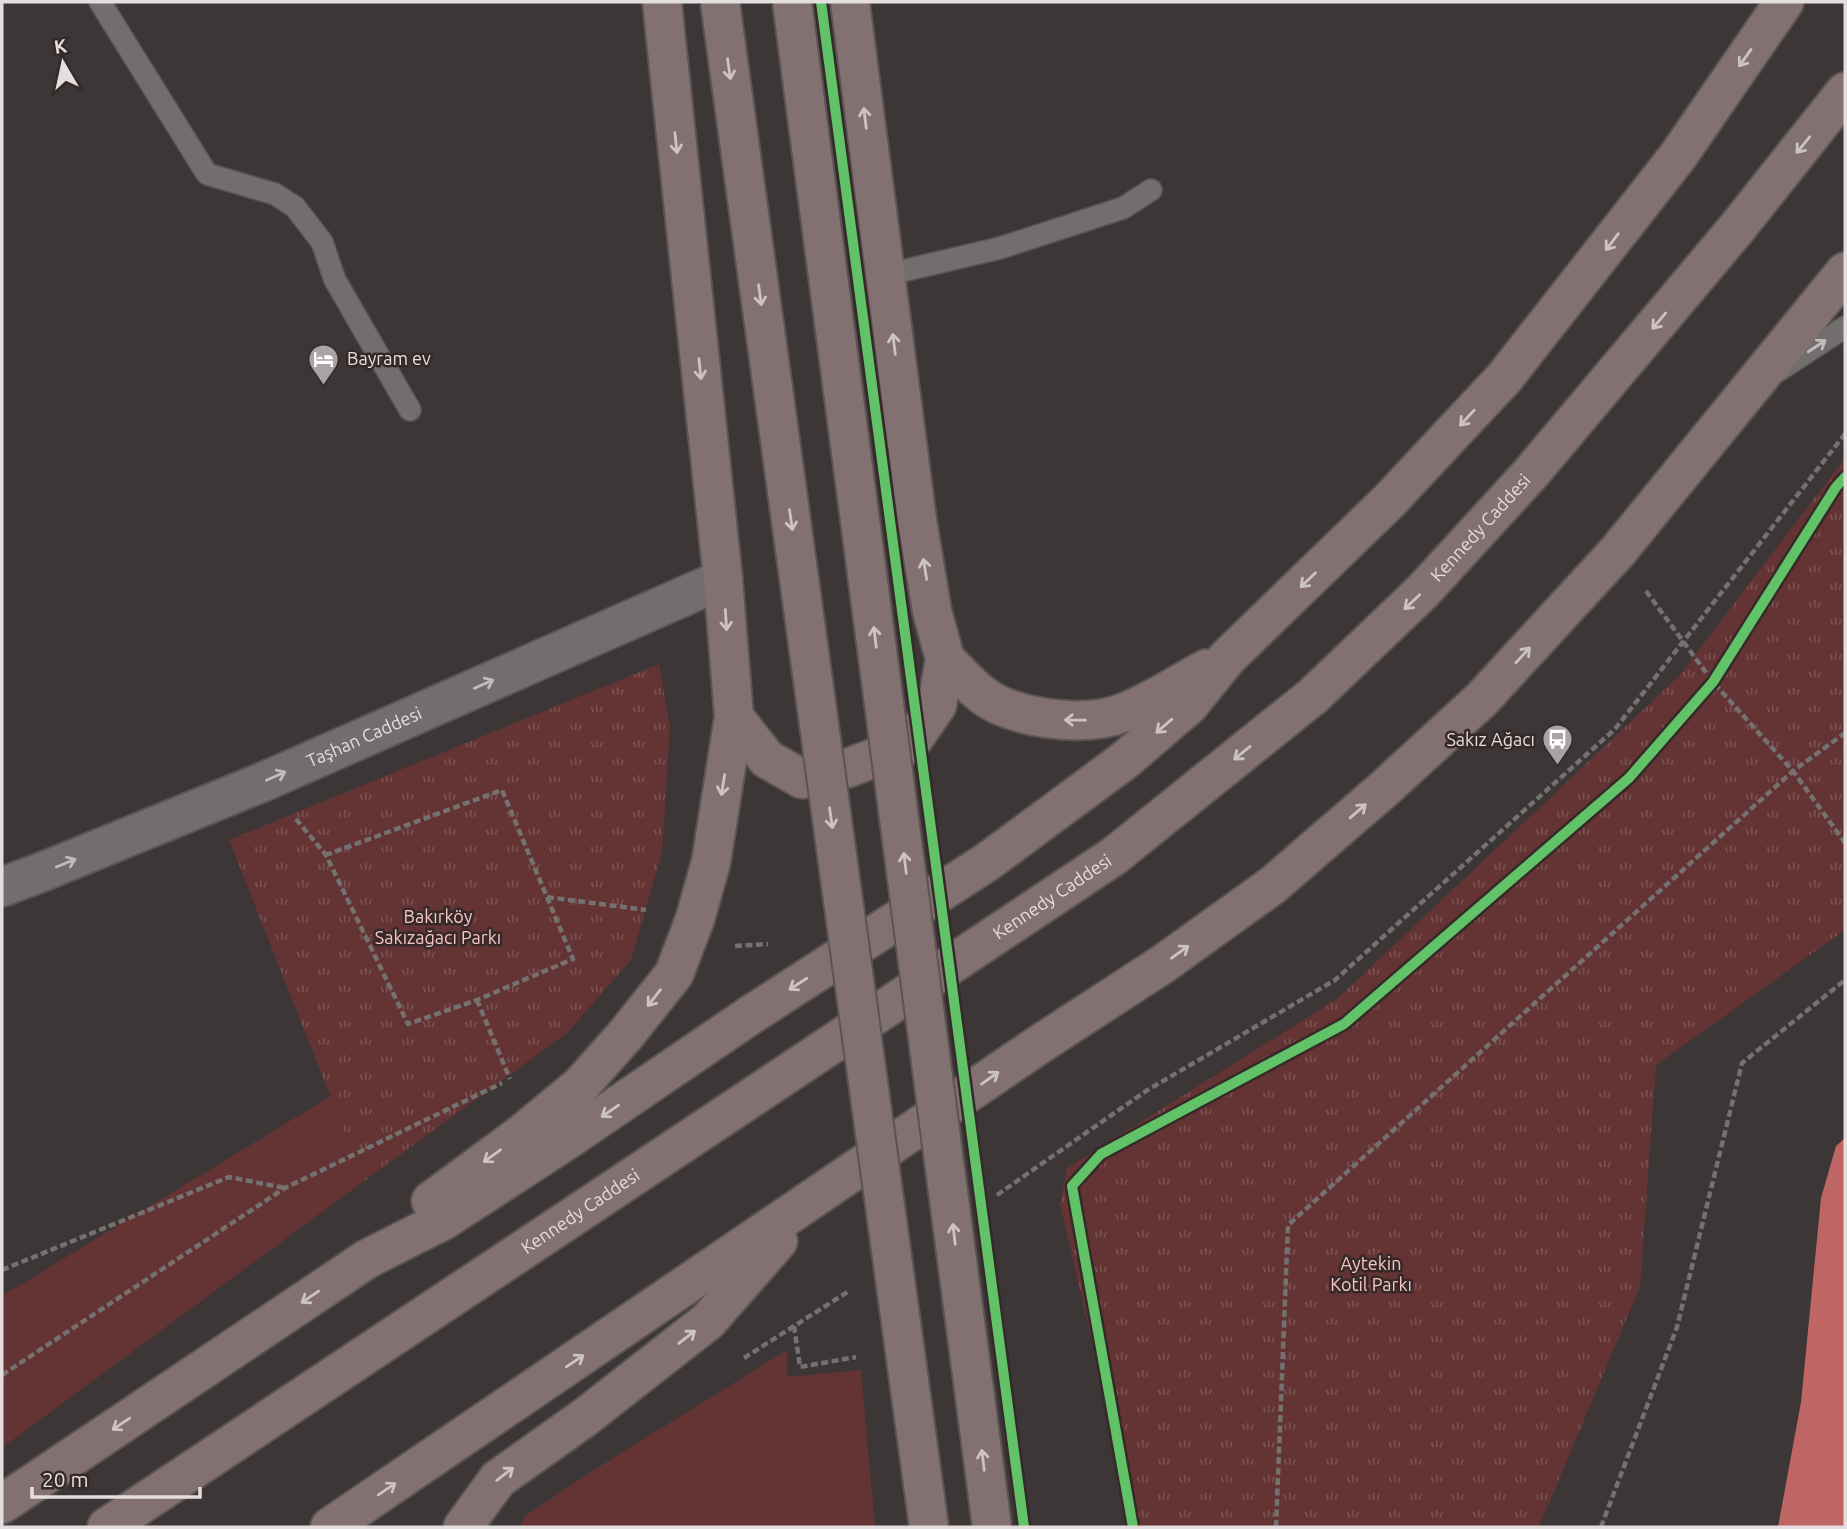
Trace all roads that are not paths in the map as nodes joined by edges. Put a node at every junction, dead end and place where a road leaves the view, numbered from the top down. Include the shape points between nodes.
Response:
1 (100, 2) edge
2 (662, 2) edge
3 (720, 2) edge
4 (792, 2) edge
5 (850, 2) edge
6 (1784, 2) edge
7 (1845, 92) edge
8 (1151, 190) dead end
9 (1845, 272) edge
10 (885, 275) junction
11 (1845, 327) edge
12 (1747, 391) junction
13 (410, 410) dead end
14 (723, 579) junction
15 (1227, 658) junction
16 (945, 659) junction
17 (734, 717) junction
18 (2, 887) edge
19 (813, 1200) junction
20 (366, 1259) junction
21 (2, 1504) edge
22 (107, 1527) edge
23 (330, 1527) edge
24 (463, 1527) edge
25 (929, 1527) edge
26 (992, 1527) edge

1 - 13 lane via 207,174 275,194 295,207 321,242 335,280
2 -> 14 highway
3 -> 25 highway, bridge
26 -> 4 highway, bridge
10 -> 5 highway
6 -> 15 highway via 1678,156 1505,377 1390,501
7 -> 22 highway, Kennedy Caddesi via 1531,473 1423,591 1313,696 1114,856
8 - 10 lane via 1123,208 1000,248
9 - 12 highway
16 -> 10 highway via 917,520
12 -> 11 lane
19 -> 12 highway via 1273,886 1482,699 1618,551
14 -> 17 highway
18 -> 14 street, Taşhan Caddesi via 263,782
15 -> 16 highway via 1124,713 1077,722 997,704
15 -> 20 highway via 1189,705 1125,760 986,862 455,1213
16 - 17 highway via 937,705 910,744 848,768 802,779 767,759
17 -> 20 highway via 711,862 674,974 581,1085 437,1196
23 -> 19 highway
24 -> 19 highway via 498,1479 708,1321
20 -> 21 highway

